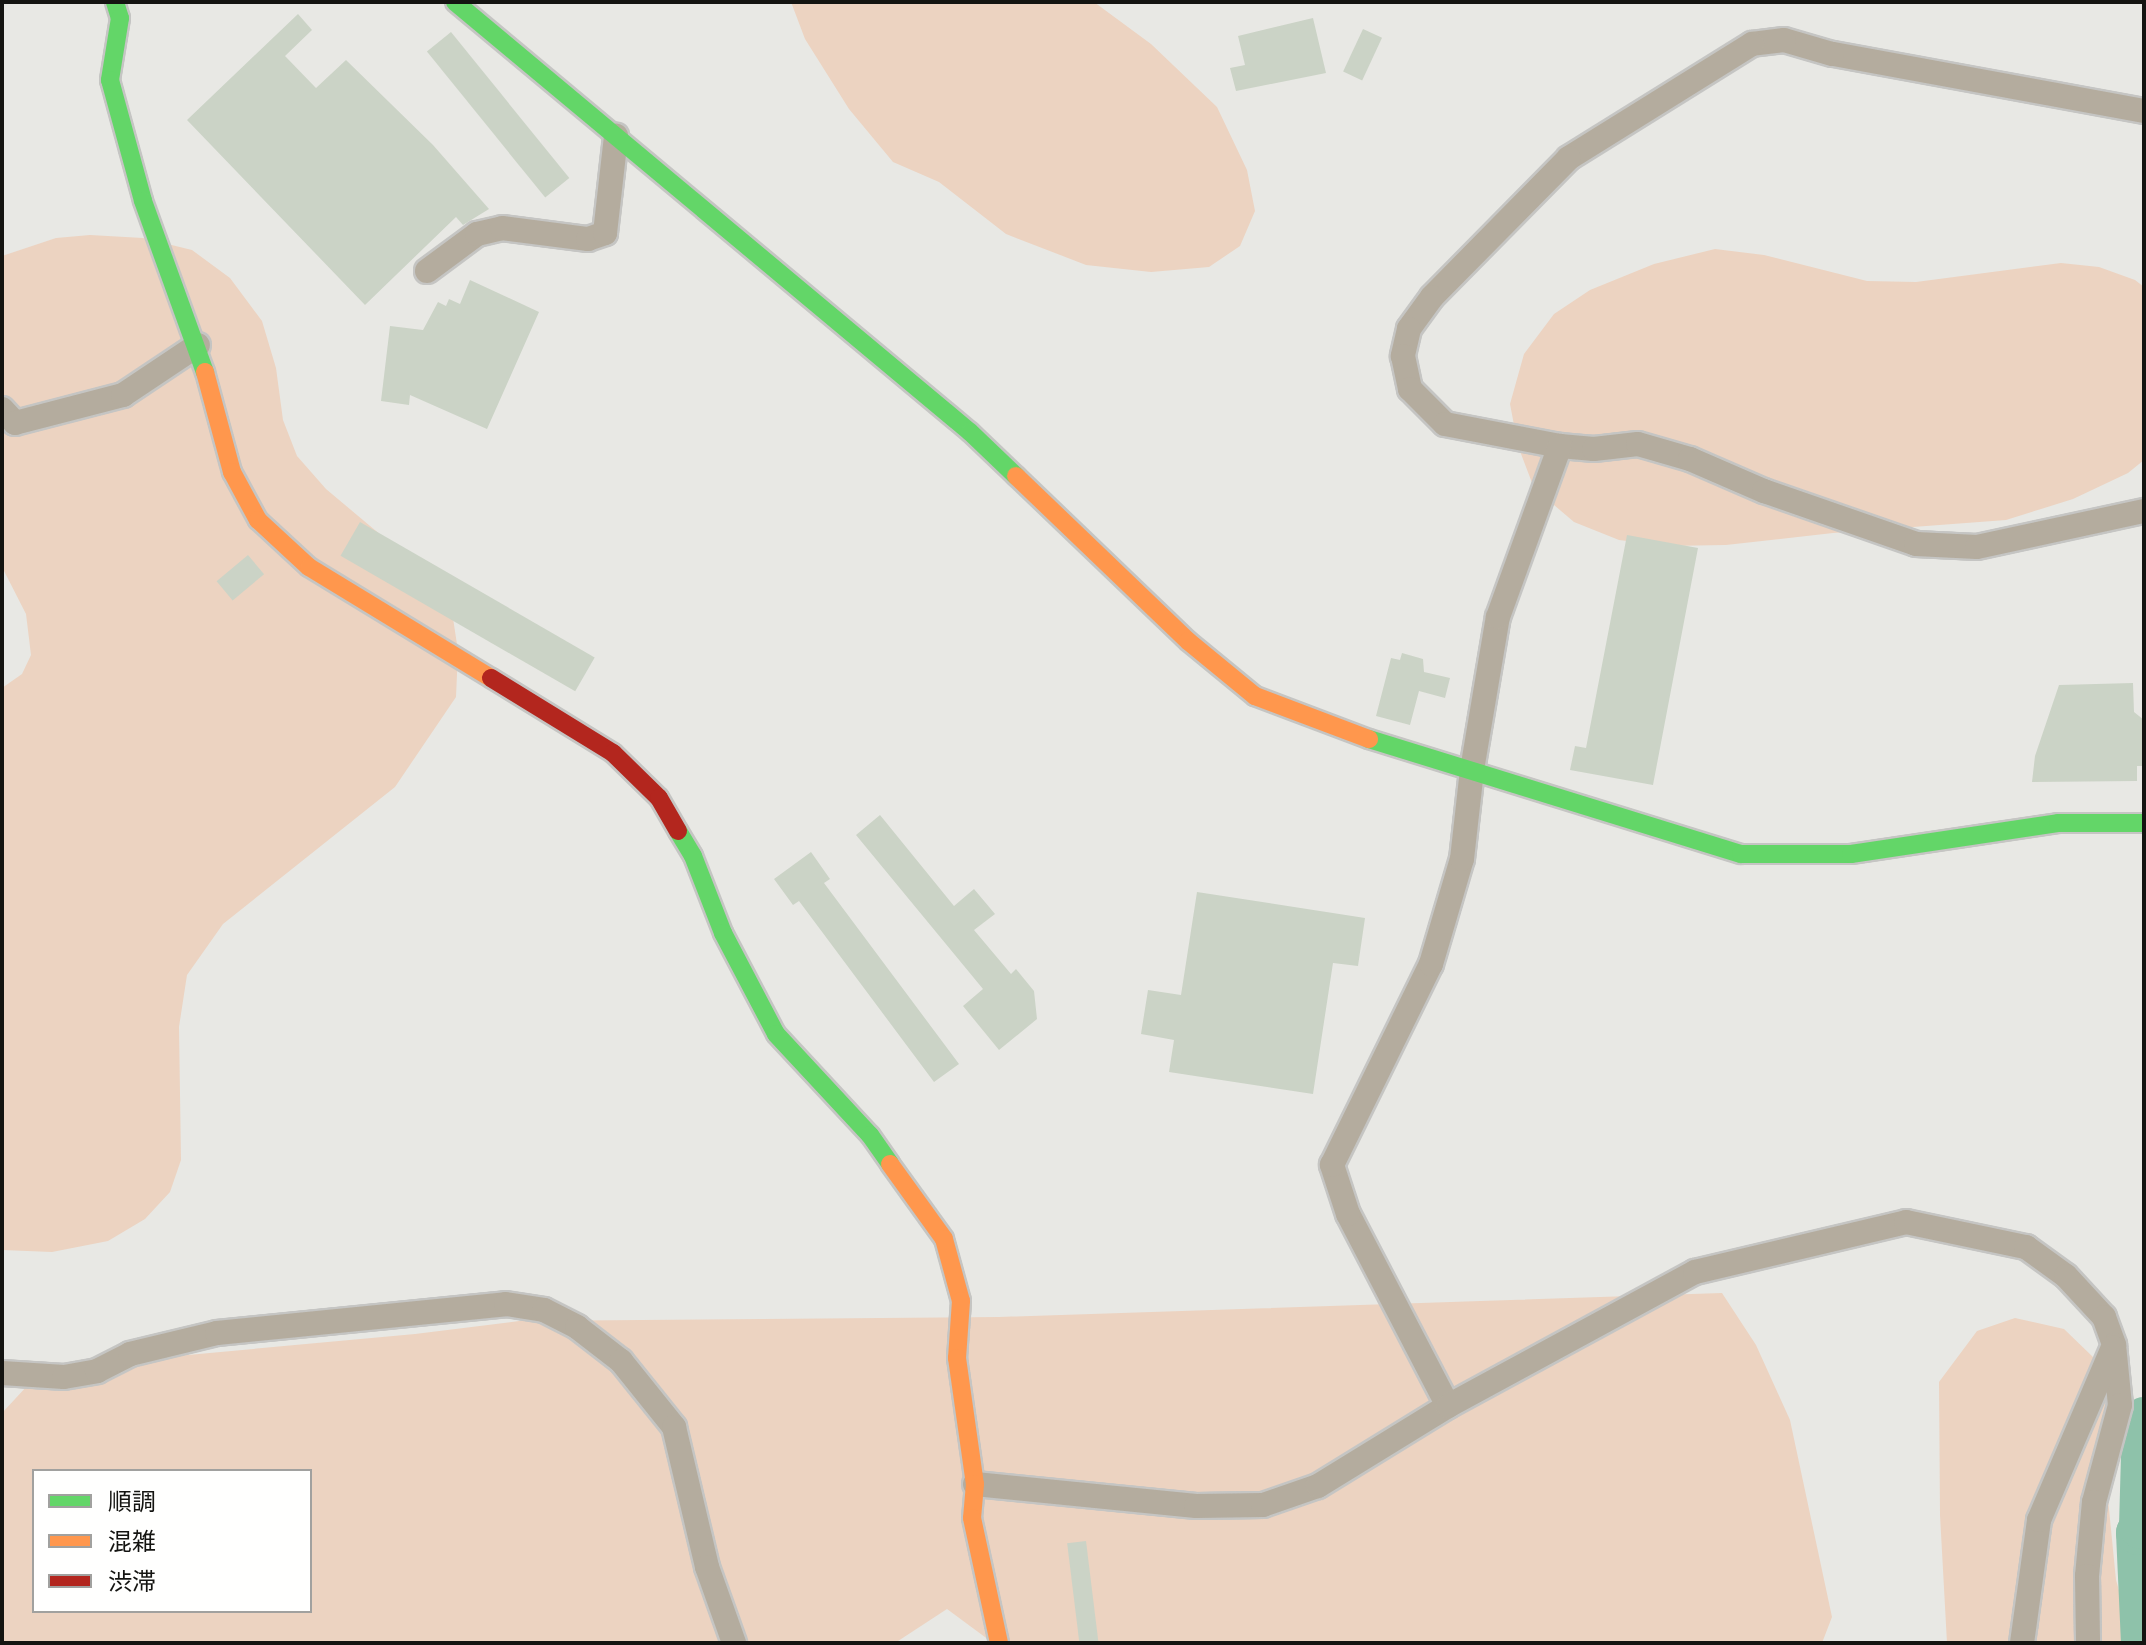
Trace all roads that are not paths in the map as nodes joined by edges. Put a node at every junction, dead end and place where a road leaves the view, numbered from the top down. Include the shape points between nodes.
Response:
1 (115, 2) edge
2 (455, 2) edge
3 (2144, 111) edge
4 (616, 136) junction
5 (427, 271) dead end
6 (198, 345) junction
7 (2, 409) edge
8 (1560, 446) junction
9 (2144, 511) edge
10 (1472, 770) junction
11 (2144, 823) edge
12 (2114, 1345) junction
13 (2, 1373) edge
14 (1448, 1406) junction
15 (975, 1484) junction
16 (734, 1643) edge
17 (999, 1643) edge
18 (2022, 1643) edge
19 (2088, 1643) edge

1 - 6 street via 120,18 110,80 143,201
2 - 4 street
3 - 8 street via 1832,54 1784,40 1752,44 1569,158 1432,297 1409,329 1403,356 1410,389 1445,424
4 - 5 street via 605,233 588,239 502,228 477,234
4 - 10 street via 970,432 1188,641 1255,696 1393,748
6 - 7 street via 123,395 15,423
6 - 15 street via 232,472 258,520 309,567 613,753 659,798 693,856 723,933 776,1034 870,1135 944,1239 961,1301 957,1358
8 - 9 street via 1638,444 1916,544 1977,547
8 - 10 street via 1498,617
10 - 11 street via 1741,854 1851,854 2058,823
10 - 14 street via 1462,859 1431,964 1332,1165 1348,1214
12 - 14 street via 2104,1317 2066,1276 2026,1247 1906,1222 1695,1272
12 - 18 street via 2039,1520
12 - 19 street via 2120,1405 2094,1502
13 - 16 street via 64,1377 97,1371 130,1354 217,1333 506,1304 544,1310 577,1327 621,1361 674,1427 707,1567
14 - 15 street via 1318,1486 1263,1505 1196,1506
15 - 17 street via 972,1518

